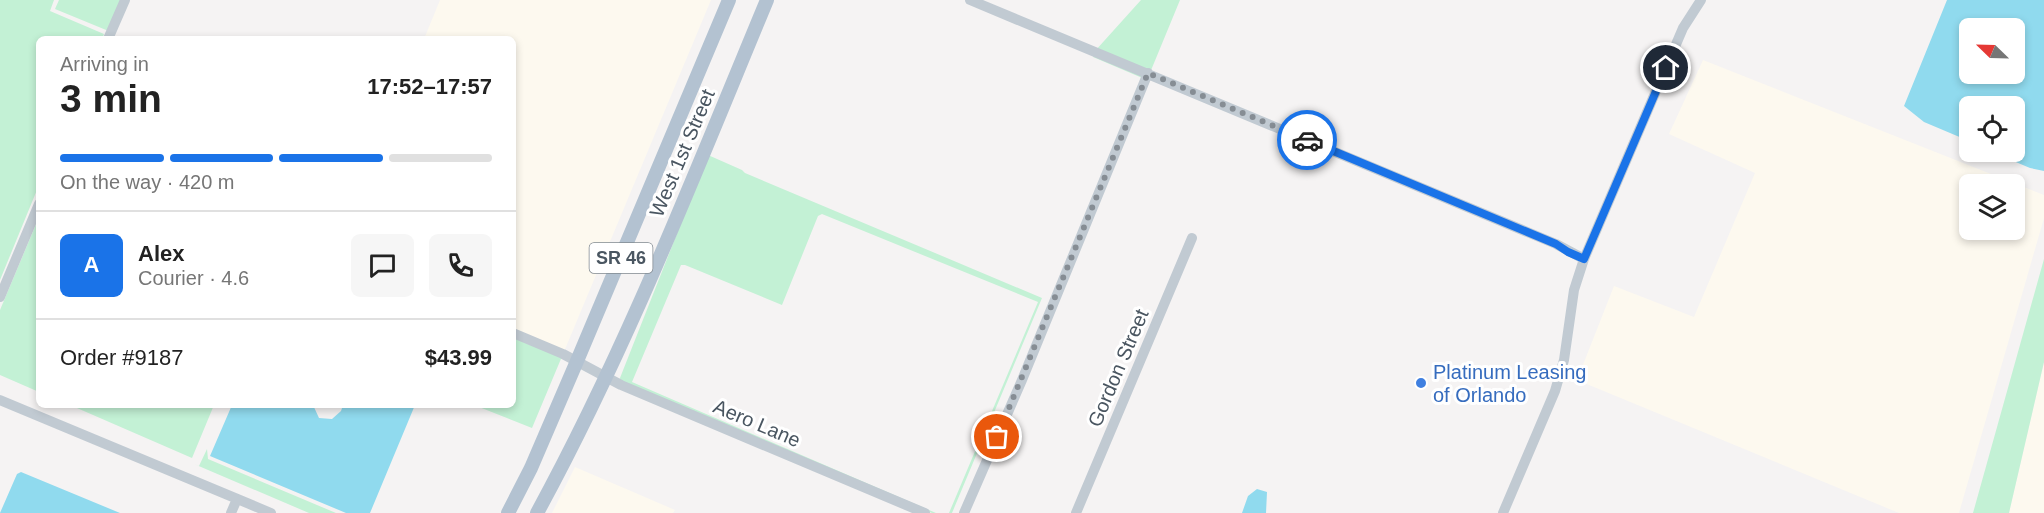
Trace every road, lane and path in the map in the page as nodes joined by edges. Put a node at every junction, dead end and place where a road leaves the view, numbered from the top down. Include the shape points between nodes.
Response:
1 (124, 0) edge
2 (729, 0) edge
3 (767, 0) edge
4 (970, 0) edge
5 (1701, 0) edge
6 (109, 36) edge
7 (1148, 73) junction
8 (36, 211) edge
9 (1192, 238) dead end
10 (1584, 259) junction
11 (0, 297) edge
12 (516, 334) edge
13 (577, 361) junction
14 (606, 377) junction
15 (0, 400) edge
16 (237, 499) junction
17 (231, 513) edge
18 (271, 513) edge
19 (508, 513) edge
20 (537, 513) edge
21 (926, 513) edge
22 (964, 513) edge
23 (1076, 513) edge
24 (1503, 513) edge

1 - 6 street
2 - 13 main road, West 1st Street / SR 46
3 - 14 main road, West 1st Street / SR 46
4 - 7 street
5 - 10 street via 1683,28
7 - 10 street
7 - 22 street
8 - 11 street
9 - 23 street, Gordon Street
10 - 24 street via 1574,290 1564,360 1555,391
12 - 13 street, Aero Lane
13 - 14 street, Aero Lane
13 - 19 main road, West 1st Street / SR 46
14 - 20 main road, West 1st Street / SR 46
14 - 21 street, Aero Lane
15 - 16 street
16 - 17 street
16 - 18 street

